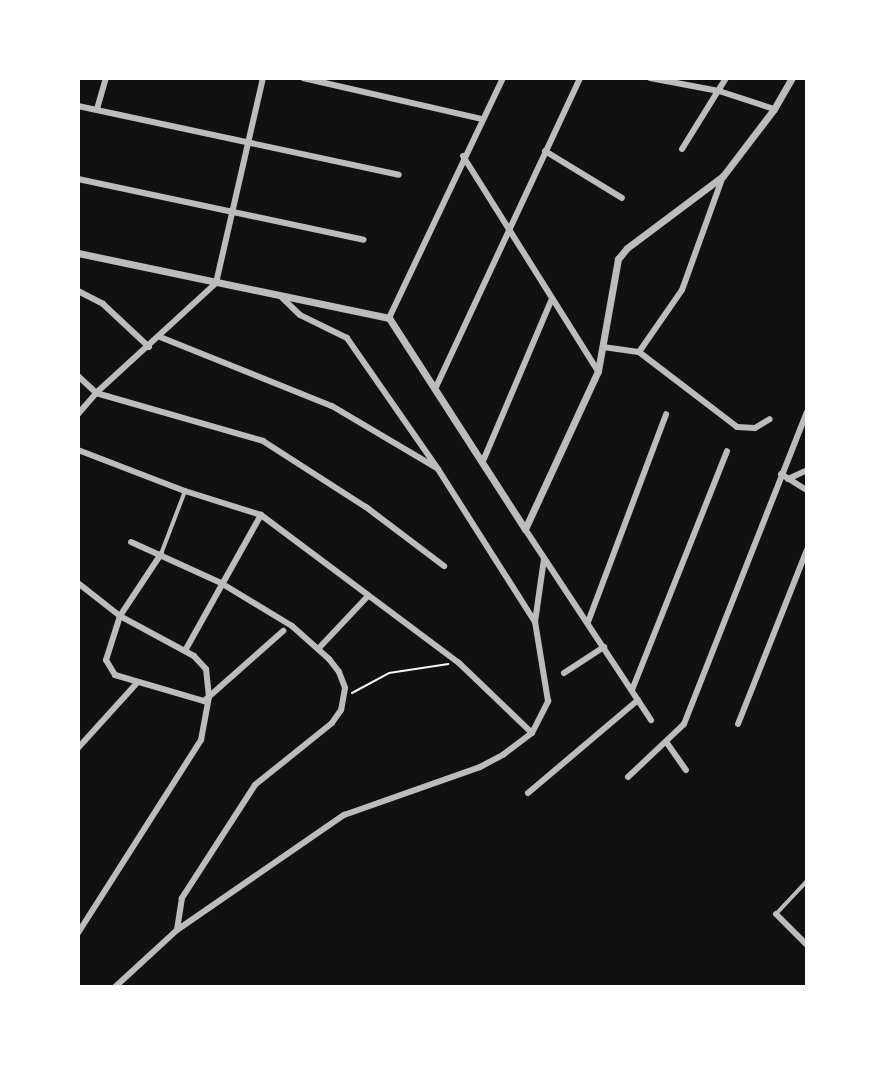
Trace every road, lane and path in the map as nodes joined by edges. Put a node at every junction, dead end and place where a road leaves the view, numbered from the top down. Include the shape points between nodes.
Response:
1 (106, 78) edge
2 (263, 78) edge
3 (303, 78) edge
4 (503, 78) edge
5 (580, 78) edge
6 (726, 78) edge
7 (792, 78) edge
8 (654, 79) edge
9 (719, 91) junction
10 (78, 106) edge
11 (97, 109) junction
12 (774, 109) junction
13 (482, 119) junction
14 (249, 140) junction
15 (682, 149) dead end
16 (545, 151) junction
17 (463, 156) junction
18 (399, 175) dead end
19 (723, 176) junction
20 (78, 179) edge
21 (622, 198) dead end
22 (234, 212) junction
23 (508, 228) junction
24 (364, 240) dead end
25 (78, 253) edge
26 (216, 283) junction
27 (78, 291) edge
28 (280, 296) junction
29 (551, 301) junction
30 (389, 318) junction
31 (160, 337) junction
32 (149, 347) junction
33 (603, 347) junction
34 (639, 352) junction
35 (598, 371) junction
36 (78, 376) edge
37 (436, 387) junction
38 (96, 393) junction
39 (807, 412) edge
40 (78, 414) edge
41 (666, 414) dead end
42 (770, 419) dead end
43 (78, 450) edge
44 (727, 451) dead end
45 (483, 461) junction
46 (438, 469) junction
47 (807, 470) edge
48 (781, 474) junction
49 (788, 479) junction
50 (807, 490) edge
51 (185, 491) junction
52 (261, 515) junction
53 (525, 529) junction
54 (131, 542) dead end
55 (807, 550) edge
56 (161, 554) junction
57 (544, 559) junction
58 (444, 566) dead end
59 (221, 583) junction
60 (79, 584) edge
61 (367, 597) junction
62 (120, 616) junction
63 (535, 622) junction
64 (588, 622) junction
65 (283, 631) dead end
66 (604, 647) junction
67 (319, 648) junction
68 (186, 649) junction
69 (459, 663) junction
70 (564, 673) dead end
71 (136, 684) junction
72 (632, 690) junction
73 (209, 697) junction
74 (344, 697) junction
75 (638, 700) junction
76 (651, 720) dead end
77 (738, 724) dead end
78 (532, 733) junction
79 (667, 743) junction
80 (78, 748) edge
81 (686, 770) dead end
82 (628, 777) dead end
83 (528, 793) dead end
84 (807, 881) edge
85 (776, 914) joint
86 (177, 930) junction
87 (78, 933) edge
88 (807, 945) edge
89 (115, 987) edge

1 - 11 street
2 - 14 street
3 - 13 street
4 - 13 street
5 - 16 street
6 - 9 street
7 - 12 street
8 - 9 street
9 - 12 street
9 - 15 street
10 - 11 street
11 - 14 street
12 - 19 street
13 - 17 street
14 - 18 street
14 - 22 street
16 - 21 street
16 - 23 street
17 - 23 street
17 - 30 street
19 - 33 street via 618,259
19 - 34 street via 682,290
20 - 22 street
22 - 24 street
22 - 26 street
23 - 29 street
23 - 37 street
25 - 26 street
26 - 28 street
26 - 31 street
27 - 32 street via 103,304
28 - 30 street
28 - 46 street via 300,315 347,338
29 - 35 street
29 - 45 street
30 - 37 street
31 - 32 street
31 - 46 street via 321,401
32 - 38 street
33 - 34 street
33 - 35 street
34 - 42 street via 737,427 755,428
35 - 53 street
36 - 38 street
37 - 45 street
38 - 40 street
38 - 58 street via 263,441 366,507
39 - 48 street
41 - 64 street
43 - 51 street
44 - 72 street
45 - 53 street
46 - 63 street
47 - 49 street
48 - 49 street
48 - 79 street via 684,724
49 - 50 street
51 - 52 street
51 - 56 street
52 - 59 street
52 - 61 street
53 - 57 street
54 - 56 street
55 - 77 street
56 - 59 street
56 - 62 street
57 - 63 street
57 - 64 street
59 - 67 street via 260,604
59 - 68 street
60 - 62 street
61 - 67 street
61 - 69 street
62 - 68 street
62 - 71 street via 106,660 115,675
63 - 78 street via 548,701
64 - 66 street
65 - 73 street
66 - 70 street
66 - 72 street
67 - 74 street via 344,680
68 - 73 street via 206,669
69 - 74 path via 389,673
69 - 78 street
71 - 73 street via 179,692 199,702
71 - 80 street
72 - 75 street
73 - 87 street via 201,740
74 - 86 street via 332,723 255,785 182,898
75 - 76 street
75 - 83 street
78 - 86 street via 480,767 344,815
79 - 81 street
79 - 82 street
84 - 85 street
85 - 88 street
86 - 89 street

